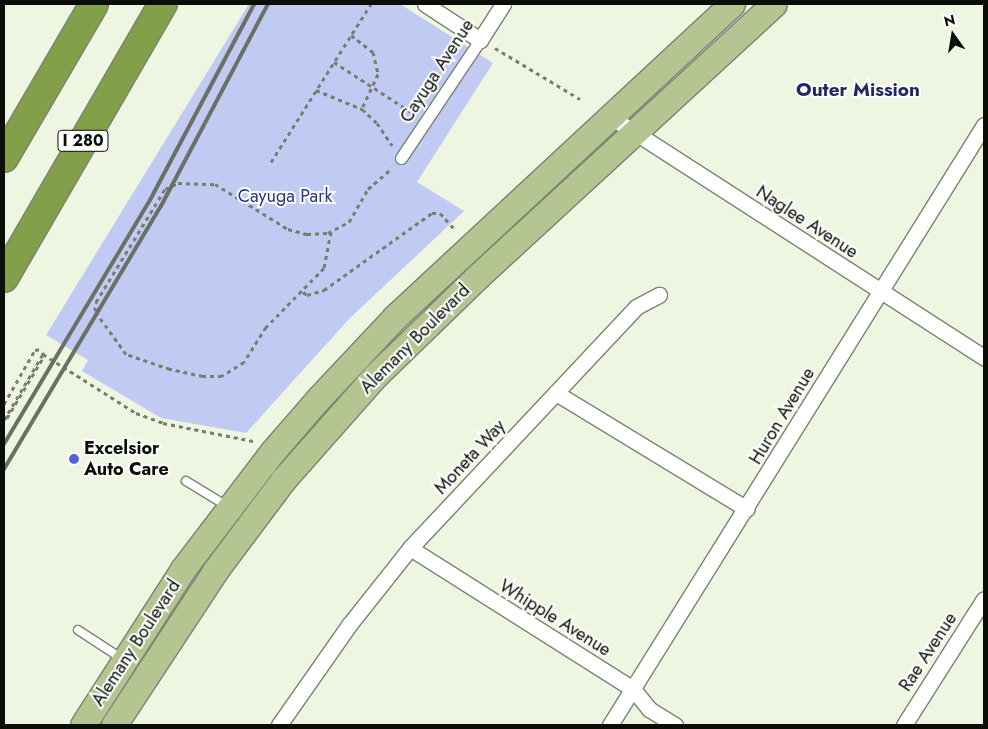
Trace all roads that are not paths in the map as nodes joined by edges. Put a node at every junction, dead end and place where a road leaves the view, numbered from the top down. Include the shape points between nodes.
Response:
1 (94, 4) edge
2 (163, 4) edge
3 (425, 4) edge
4 (503, 4) edge
5 (732, 4) edge
6 (774, 4) edge
7 (480, 40) junction
8 (611, 117) junction
9 (984, 125) edge
10 (635, 133) junction
11 (4, 158) edge
12 (401, 158) road end
13 (4, 278) edge
14 (879, 291) junction
15 (659, 295) dead end
16 (984, 357) edge
17 (556, 393) junction
18 (186, 482) dead end
19 (229, 508) junction
20 (747, 509) junction
21 (410, 548) junction
22 (984, 598) edge
23 (78, 630) dead end
24 (125, 660) junction
25 (633, 689) junction
26 (285, 723) edge
27 (83, 725) edge
28 (114, 725) edge
29 (610, 725) edge
30 (675, 725) edge
31 (904, 725) edge

1 - 11 highway
2 - 13 highway, I 280
3 - 7 street
4 - 7 street, Cayuga Avenue
5 - 8 main road, Alemany Boulevard
6 - 10 main road, Alemany Boulevard
7 - 12 street, Cayuga Avenue
8 - 10 street, Naglee Avenue
8 - 19 main road, Alemany Boulevard via 395,317 273,451
9 - 14 street, Huron Avenue
10 - 14 street, Naglee Avenue
10 - 28 main road, Alemany Boulevard via 476,277 376,375 283,480 215,571
14 - 16 street, Naglee Avenue
14 - 20 street, Huron Avenue
15 - 17 street, Moneta Way via 636,307
17 - 20 street
17 - 21 street, Moneta Way
18 - 19 lane
19 - 24 main road, Alemany Boulevard via 183,569
20 - 25 street, Huron Avenue
21 - 25 street, Whipple Avenue
21 - 26 street, Moneta Way via 349,625
22 - 31 street, Rae Avenue
23 - 24 lane
24 - 27 main road, Alemany Boulevard
25 - 29 street, Huron Avenue
25 - 30 street, Whipple Avenue via 649,709

